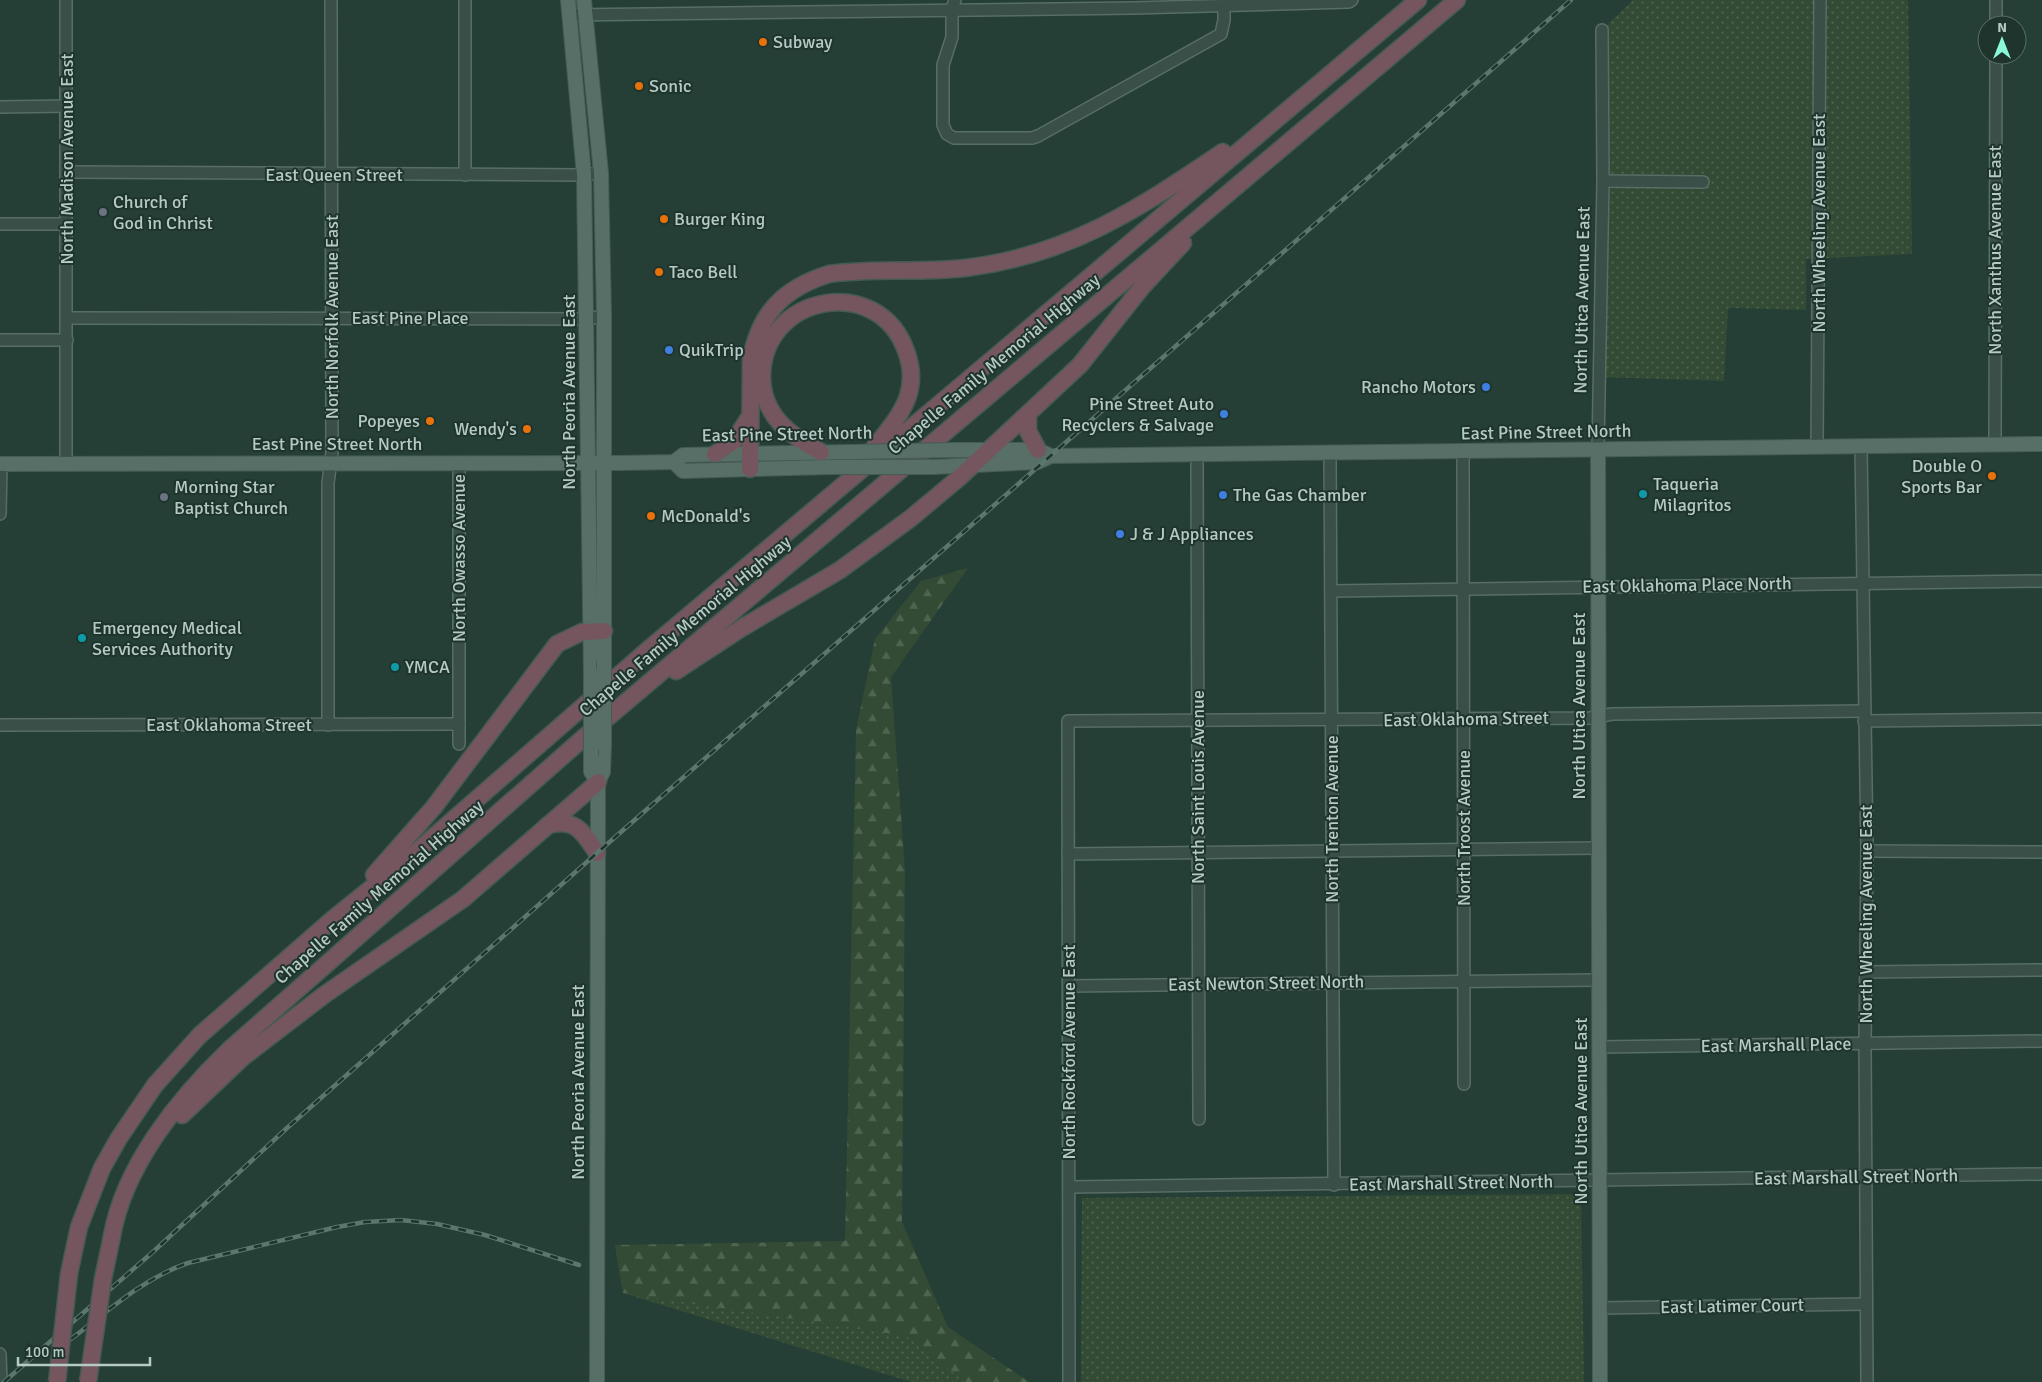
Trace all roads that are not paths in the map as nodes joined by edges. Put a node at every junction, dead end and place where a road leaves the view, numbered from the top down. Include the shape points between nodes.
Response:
1 (66, 0) edge
2 (331, 0) edge
3 (465, 0) edge
4 (568, 0) edge
5 (584, 0) edge
6 (802, 0) edge
7 (1418, 0) edge
8 (1457, 0) edge
9 (1820, 0) edge
10 (1996, 0) edge
11 (1351, 1) edge
12 (953, 4) edge
13 (1224, 6) junction
14 (802, 12) junction
15 (586, 15) junction
16 (1996, 15) edge
17 (570, 16) junction
18 (1602, 30) dead end
19 (1996, 65) edge
20 (1294, 104) junction
21 (67, 106) junction
22 (0, 107) edge
23 (67, 172) junction
24 (601, 173) junction
25 (332, 175) junction
26 (465, 175) junction
27 (584, 175) junction
28 (1603, 181) junction
29 (1242, 182) junction
30 (1703, 182) dead end
31 (0, 224) edge
32 (67, 224) junction
33 (604, 316) junction
34 (67, 318) junction
35 (332, 318) junction
36 (588, 319) junction
37 (0, 340) edge
38 (67, 340) junction
39 (1028, 414) junction
40 (750, 416) junction
41 (1995, 444) junction
42 (2042, 444) edge
43 (1817, 447) junction
44 (1861, 447) junction
45 (986, 450) junction
46 (1598, 450) junction
47 (821, 452) junction
48 (1463, 452) junction
49 (1045, 453) junction
50 (715, 454) junction
51 (1330, 454) junction
52 (1197, 456) junction
53 (750, 461) junction
54 (674, 462) junction
55 (330, 463) junction
56 (459, 463) junction
57 (604, 463) junction
58 (0, 464) edge
59 (66, 464) junction
60 (588, 464) junction
61 (971, 466) junction
62 (847, 481) junction
63 (0, 514) edge
64 (2042, 580) edge
65 (1862, 584) junction
66 (1598, 586) junction
67 (1462, 590) junction
68 (1331, 591) junction
69 (597, 631) junction
70 (611, 715) junction
71 (1598, 716) junction
72 (1864, 716) junction
73 (1464, 719) junction
74 (2042, 719) edge
75 (1198, 720) junction
76 (1332, 720) junction
77 (1068, 721) joint
78 (459, 724) junction
79 (0, 725) edge
80 (328, 725) junction
81 (459, 744) dead end
82 (598, 782) junction
83 (548, 825) junction
84 (1599, 848) junction
85 (1464, 849) junction
86 (1331, 851) junction
87 (1867, 851) junction
88 (2042, 852) edge
89 (597, 853) junction
90 (1198, 853) junction
91 (1068, 854) junction
92 (333, 919) junction
93 (2042, 970) edge
94 (1866, 972) junction
95 (1463, 980) junction
96 (1599, 980) junction
97 (1331, 982) junction
98 (1198, 984) junction
99 (1069, 986) junction
100 (2042, 1041) edge
101 (1865, 1044) junction
102 (1600, 1047) junction
103 (1464, 1084) dead end
104 (1198, 1119) dead end
105 (148, 1148) junction
106 (2042, 1174) edge
107 (1866, 1177) junction
108 (1600, 1180) junction
109 (1334, 1184) junction
110 (1070, 1187) junction
111 (1865, 1304) junction
112 (1600, 1308) junction
113 (0, 1354) edge
114 (1, 1382) edge
115 (57, 1382) edge
116 (88, 1382) edge
117 (597, 1382) edge
118 (1069, 1382) edge
119 (1600, 1382) edge
120 (1867, 1382) edge

1 - 21 street, North Madison Avenue East
2 - 25 street, North Norfolk Avenue East
3 - 26 street
4 - 17 main road, North Peoria Avenue East
5 - 15 main road, North Peoria Avenue East
6 - 14 street
7 - 20 highway, Chapelle Family Memorial Highway
8 - 29 highway, Chapelle Family Memorial Highway
9 - 43 street, North Wheeling Avenue East
10 - 16 street
11 - 13 street
12 - 13 street
12 - 13 street via 952,37 943,65 943,125 954,138 1032,138 1221,34
12 - 14 street
14 - 15 street
15 - 17 street
15 - 24 main road, North Peoria Avenue East
17 - 27 main road, North Peoria Avenue East
18 - 28 street, North Utica Avenue East
19 - 41 street, North Xanthus Avenue East
20 - 40 highway via 1148,203 1071,241 985,265 923,271 842,272 800,286 775,305 757,333 752,360
20 - 62 highway, Chapelle Family Memorial Highway
21 - 22 street
21 - 23 street, North Madison Avenue East
23 - 25 street, East Queen Street
23 - 32 street, North Madison Avenue East
24 - 27 street, East Queen Street
24 - 33 main road, North Peoria Avenue East
25 - 26 street, East Queen Street
25 - 35 street, North Norfolk Avenue East
26 - 27 street, East Queen Street
27 - 36 main road, North Peoria Avenue East
28 - 30 street
28 - 46 street, North Utica Avenue East
29 - 39 highway via 1142,287 1080,365
29 - 70 highway, Chapelle Family Memorial Highway
31 - 32 street
32 - 34 street, North Madison Avenue East
33 - 36 street, East Pine Place
33 - 57 main road, North Peoria Avenue East
34 - 35 street, East Pine Place
34 - 38 street, North Madison Avenue East
35 - 36 street, East Pine Place
35 - 55 street, North Norfolk Avenue East
36 - 60 main road, North Peoria Avenue East
37 - 38 street
38 - 59 street, North Madison Avenue East
39 - 45 highway
39 - 49 highway via 1028,431
40 - 50 highway via 734,440
40 - 53 highway
41 - 42 main road, East Pine Street North
41 - 44 main road, East Pine Street North
43 - 44 main road, East Pine Street North
43 - 46 main road, East Pine Street North
44 - 65 street, North Wheeling Avenue East
45 - 47 main road, East Pine Street North, bridge
45 - 49 main road, East Pine Street North
45 - 61 highway
46 - 48 main road, East Pine Street North
46 - 66 main road, North Utica Avenue East
47 - 53 main road, East Pine Street North
47 - 62 highway via 793,436 773,415 763,388 764,361 774,335 796,313 823,303 854,304 875,312 892,326 905,346 911,376 908,397 897,420
48 - 51 main road, East Pine Street North
48 - 67 street, North Troost Avenue
49 - 52 main road, East Pine Street North
49 - 61 main road, East Pine Street North via 1038,462
50 - 53 main road, East Pine Street North
50 - 54 main road, East Pine Street North via 683,455
51 - 52 main road, East Pine Street North
51 - 68 street, North Trenton Avenue
52 - 75 street, North Saint Louis Avenue
53 - 54 main road, East Pine Street North via 684,471
53 - 61 main road, East Pine Street North, bridge via 831,467
54 - 57 main road, East Pine Street North
55 - 56 main road, East Pine Street North
55 - 59 main road, East Pine Street North
55 - 80 street, North Norfolk Avenue East
56 - 60 main road, East Pine Street North
56 - 78 street, North Owasso Avenue
57 - 60 main road, East Pine Street North
57 - 69 main road, North Peoria Avenue East
58 - 59 main road, East Pine Street North
58 - 63 street
60 - 69 main road, North Peoria Avenue East
61 - 70 highway via 873,548 740,629
62 - 92 highway, Chapelle Family Memorial Highway via 648,649 415,853
64 - 65 street, East Oklahoma Place North
65 - 66 street, East Oklahoma Place North
65 - 72 street, North Wheeling Avenue East
66 - 67 street, East Oklahoma Place North
66 - 71 main road, North Utica Avenue East
67 - 68 street, East Oklahoma Place North
67 - 73 street, North Troost Avenue
68 - 76 street, North Trenton Avenue
69 - 82 main road, North Peoria Avenue East, bridge via 604,661 604,772
69 - 82 main road, North Peoria Avenue East, bridge via 591,673 591,772
69 - 92 highway via 568,637 558,644 428,814
70 - 105 highway, Chapelle Family Memorial Highway via 229,1050 185,1096
71 - 72 street, East Oklahoma Street
71 - 73 street, East Oklahoma Street
71 - 84 main road, North Utica Avenue East
72 - 74 street, East Oklahoma Street
72 - 87 street, North Wheeling Avenue East
73 - 76 street, East Oklahoma Street
73 - 85 street, North Troost Avenue
75 - 76 street, East Oklahoma Street
75 - 77 street, East Oklahoma Street
75 - 90 street, North Saint Louis Avenue
76 - 86 street, North Trenton Avenue
77 - 91 street, North Rockford Avenue East
78 - 80 street, East Oklahoma Street
78 - 81 street, North Owasso Avenue
79 - 80 street, East Oklahoma Street
82 - 83 highway
82 - 89 main road, North Peoria Avenue East
83 - 89 highway via 559,822 575,826 584,833
83 - 105 highway via 463,899 324,995 242,1058
84 - 85 street
84 - 96 main road, North Utica Avenue East
85 - 86 street
85 - 95 street, North Troost Avenue
86 - 90 street
86 - 97 street, North Trenton Avenue
87 - 88 street
87 - 94 street, North Wheeling Avenue East
89 - 117 main road, North Peoria Avenue East
90 - 91 street
90 - 98 street, North Saint Louis Avenue
91 - 99 street, North Rockford Avenue East
92 - 115 highway, Chapelle Family Memorial Highway, bridge via 200,1035 155,1085 119,1138 102,1168 79,1227 69,1274
93 - 94 street
94 - 101 street, North Wheeling Avenue East
95 - 96 street, East Newton Street North
95 - 97 street, East Newton Street North
95 - 103 street, North Troost Avenue
96 - 102 main road, North Utica Avenue East
97 - 98 street, East Newton Street North
97 - 109 street, North Trenton Avenue
98 - 99 street, East Newton Street North
98 - 104 street, North Saint Louis Avenue
99 - 110 street, North Rockford Avenue East
100 - 101 street, East Marshall Place
101 - 102 street, East Marshall Place
101 - 107 street, North Wheeling Avenue East
102 - 108 main road, North Utica Avenue East
105 - 116 highway, Chapelle Family Memorial Highway, bridge via 115,1217
106 - 107 street, East Marshall Street North
107 - 108 street, East Marshall Street North
107 - 111 street, North Wheeling Avenue East
108 - 109 street, East Marshall Street North
108 - 112 main road, North Utica Avenue East
109 - 110 street, East Marshall Street North
110 - 118 street, North Rockford Avenue East
111 - 112 street, East Latimer Court
111 - 120 street, North Wheeling Avenue East
112 - 119 main road, North Utica Avenue East
113 - 114 street

